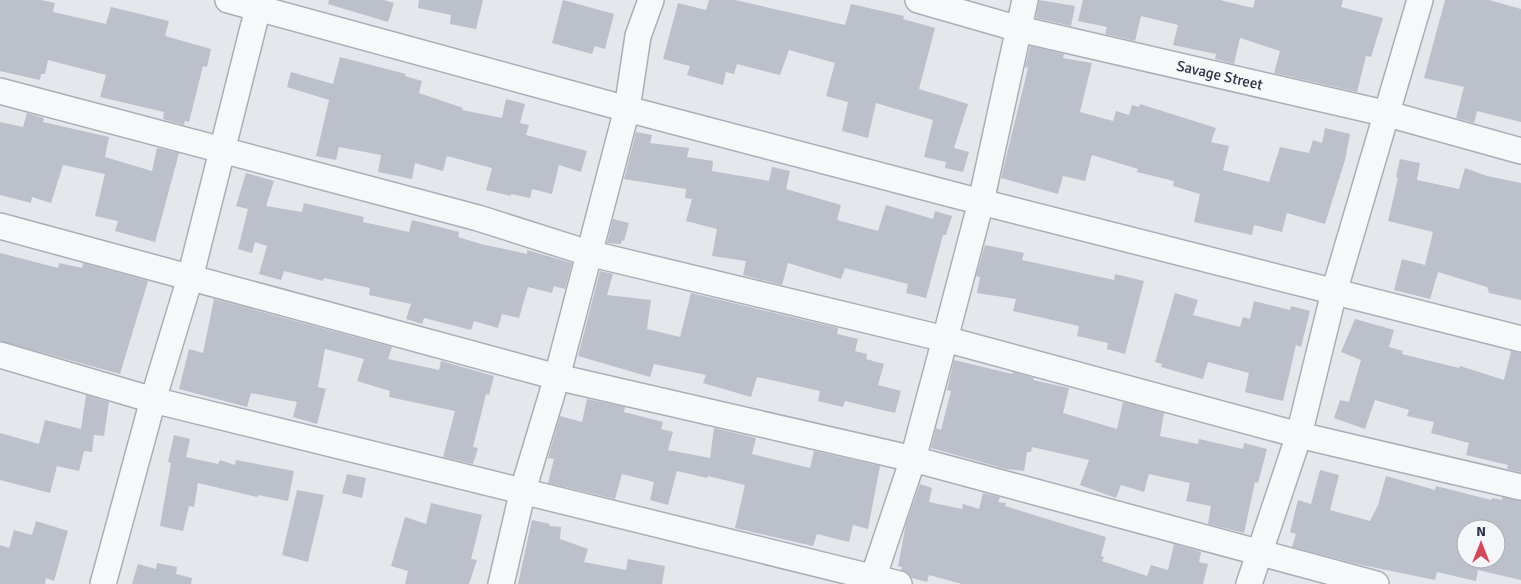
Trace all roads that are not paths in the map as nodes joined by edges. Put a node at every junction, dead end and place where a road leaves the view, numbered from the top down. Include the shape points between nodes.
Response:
1 (228, 0) edge
2 (651, 0) edge
3 (918, 0) edge
4 (1025, 0) edge
5 (1420, 0) edge
6 (259, 4) edge
7 (1019, 29) junction
8 (0, 91) edge
9 (627, 109) junction
10 (1388, 114) junction
11 (1521, 150) edge
12 (223, 151) junction
13 (981, 202) junction
14 (0, 226) edge
15 (588, 253) junction
16 (190, 278) junction
17 (1334, 292) junction
18 (945, 339) junction
19 (1521, 339) edge
20 (0, 356) edge
21 (557, 377) junction
22 (153, 400) junction
23 (1299, 435) junction
24 (913, 459) junction
25 (1521, 487) edge
26 (523, 490) junction
27 (1259, 551) junction
28 (872, 580) edge
29 (104, 584) edge
30 (500, 584) edge
31 (899, 584) edge
32 (1249, 584) edge
33 (1376, 584) edge

1 - 6 street
2 - 9 street via 638,36
3 - 7 street, Savage Street
4 - 7 street
5 - 10 street
6 - 9 street
6 - 12 street
7 - 10 street, Savage Street
7 - 13 street
8 - 12 street
9 - 13 street
9 - 15 street
10 - 11 street, Savage Street
10 - 17 street
12 - 15 street via 478,218
12 - 16 street
13 - 17 street
13 - 18 street
14 - 16 street
15 - 18 street
15 - 21 street
16 - 21 street
16 - 22 street
17 - 19 street
17 - 23 street
18 - 23 street
18 - 24 street
20 - 22 street
21 - 24 street
21 - 26 street
22 - 26 street
22 - 29 street
23 - 25 street
23 - 27 street
24 - 27 street
24 - 28 street
26 - 28 street
26 - 30 street
27 - 32 street
27 - 33 street
28 - 31 street

